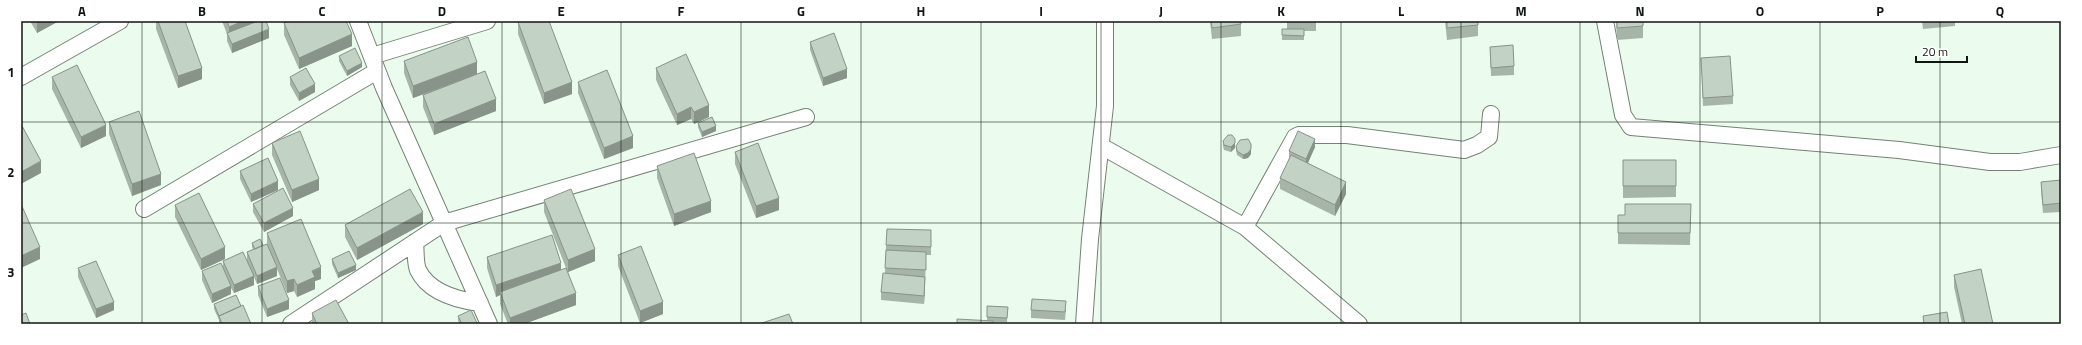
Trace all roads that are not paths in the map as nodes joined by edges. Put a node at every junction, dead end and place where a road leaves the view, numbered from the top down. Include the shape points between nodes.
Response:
1 (120, 21) edge
2 (358, 21) edge
3 (487, 21) edge
4 (1105, 21) edge
5 (1605, 21) edge
6 (372, 56) junction
7 (377, 71) junction
8 (21, 77) edge
9 (1491, 114) dead end
10 (806, 117) dead end
11 (1101, 146) junction
12 (2061, 155) edge
13 (144, 209) dead end
14 (444, 223) junction
15 (1245, 228) junction
16 (415, 242) junction
17 (480, 303) junction
18 (291, 324) edge
19 (489, 324) edge
20 (1084, 324) edge
21 (1359, 324) edge

1 - 8 street
2 - 6 street
3 - 6 street
4 - 11 street via 1105,106
5 - 12 street via 1623,115 1631,127 1899,150 1990,162 2020,162
6 - 7 street
7 - 13 street
7 - 14 street
9 - 15 street via 1489,137 1464,150 1347,135 1299,135
10 - 14 street
11 - 15 street
11 - 20 street via 1090,239
14 - 16 street
14 - 17 street
15 - 21 street
16 - 17 street via 418,269 426,283 444,294
16 - 18 street
17 - 19 street

